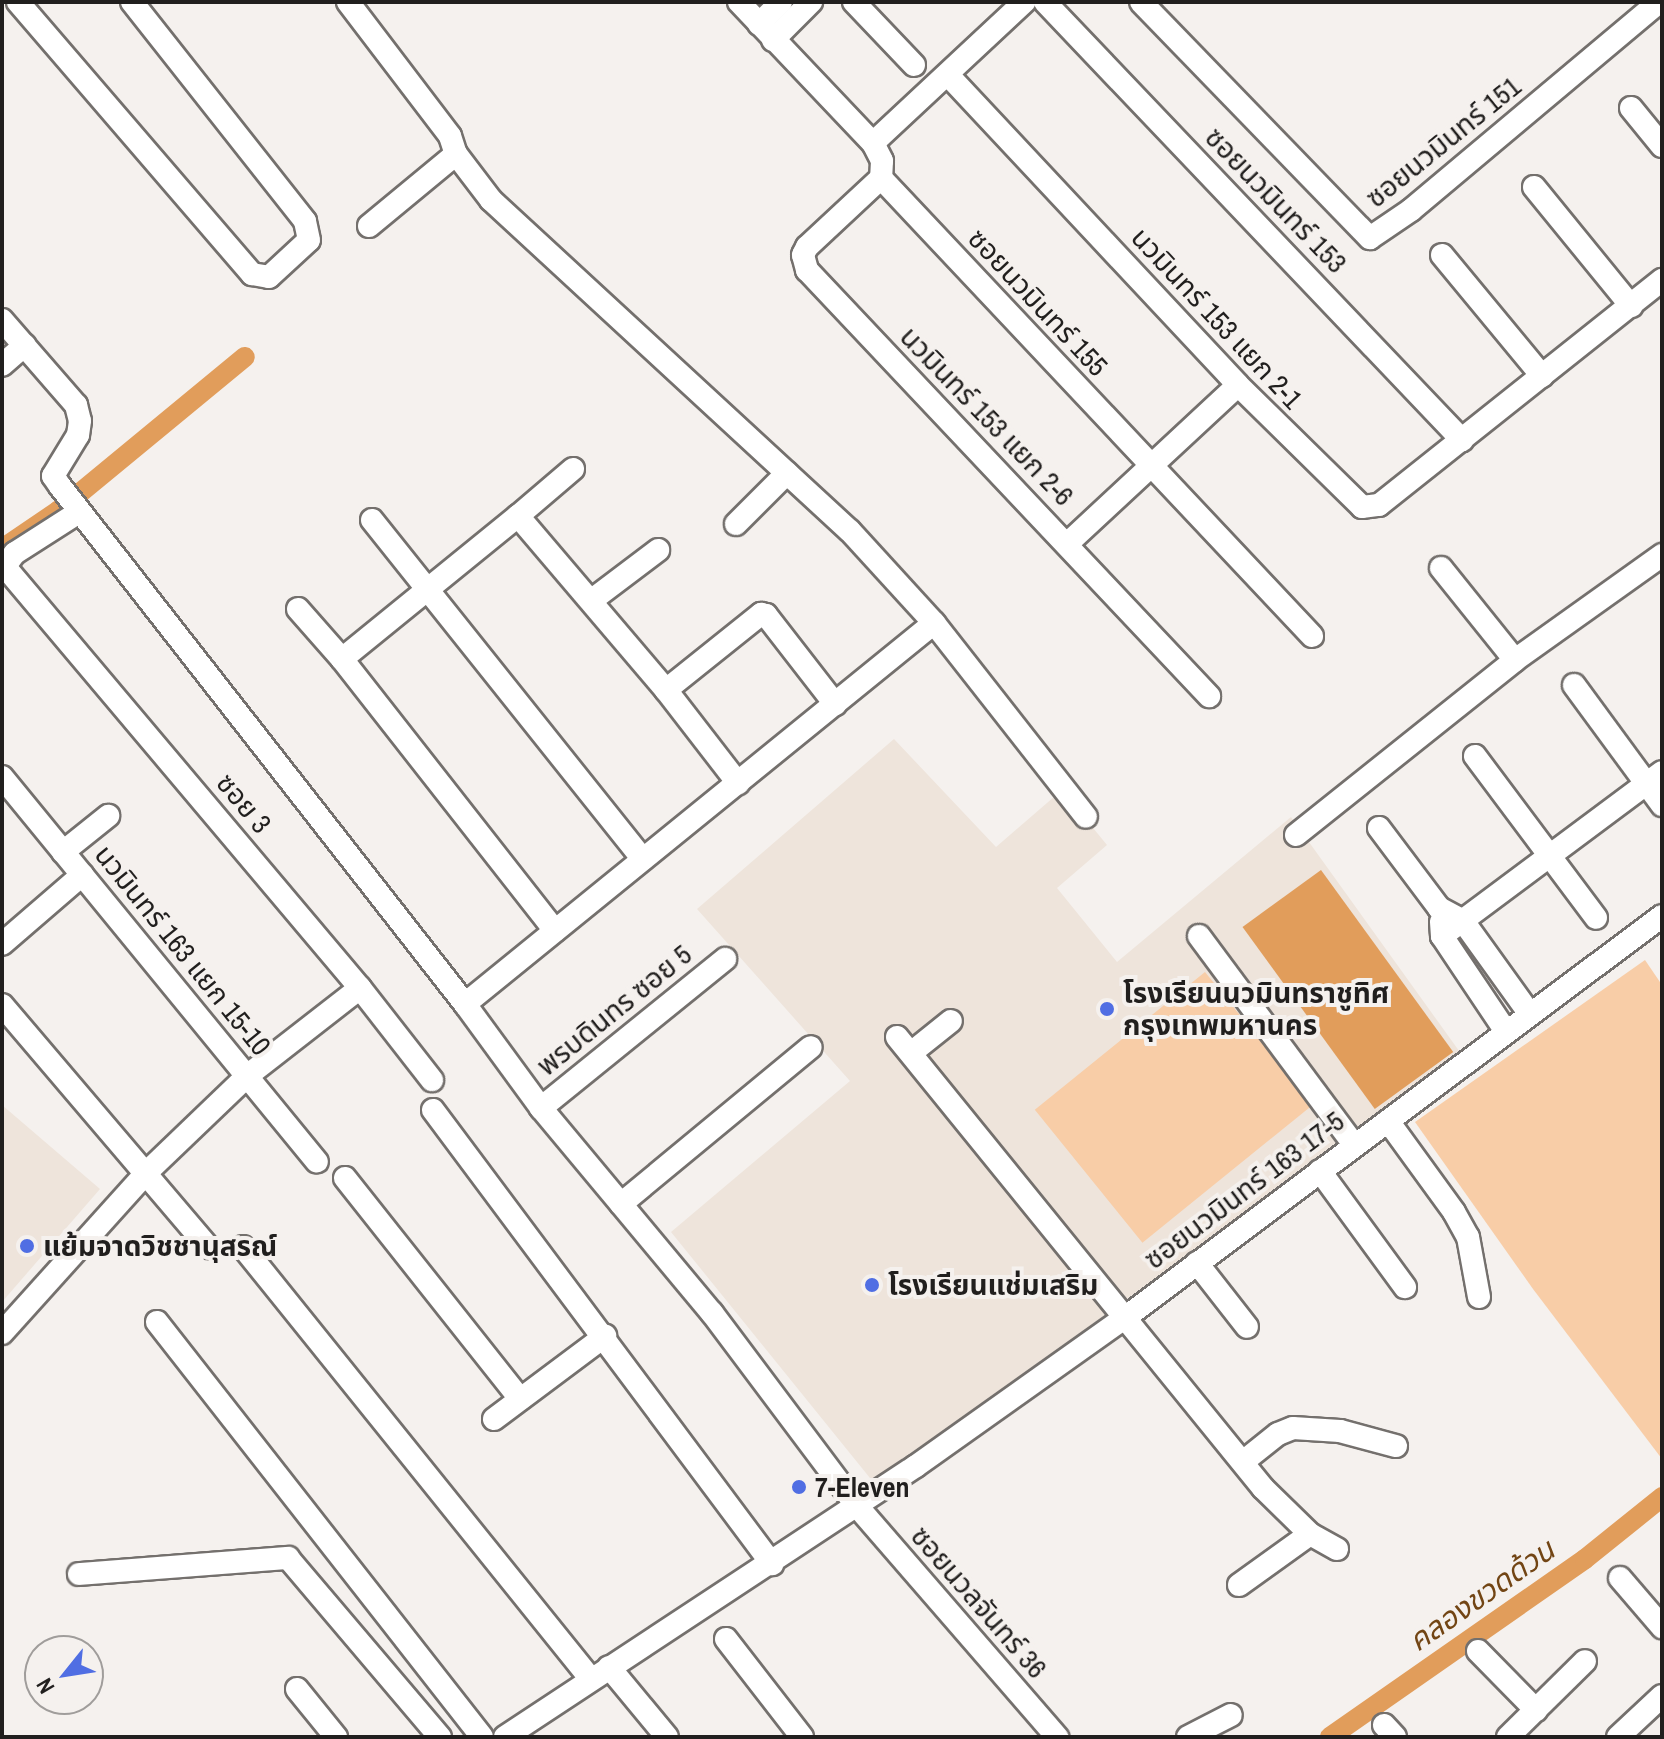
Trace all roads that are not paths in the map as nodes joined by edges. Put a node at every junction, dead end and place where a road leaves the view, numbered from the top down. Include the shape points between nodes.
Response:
1 (18, 2) edge
2 (132, 2) edge
3 (348, 2) edge
4 (739, 2) edge
5 (781, 2) edge
6 (811, 2) edge
7 (854, 2) edge
8 (1024, 2) edge
9 (1045, 2) edge
10 (1141, 2) edge
11 (1646, 6) edge
12 (766, 32) junction
13 (914, 65) dead end
14 (948, 75) junction
15 (1631, 108) dead end
16 (873, 143) junction
17 (1662, 146) edge
18 (456, 154) junction
19 (881, 178) junction
20 (1534, 187) dead end
21 (369, 226) dead end
22 (1442, 255) dead end
23 (1662, 280) edge
24 (1631, 306) junction
25 (2, 320) edge
26 (25, 345) junction
27 (2, 365) edge
28 (1542, 376) junction
29 (1238, 385) junction
30 (1462, 440) junction
31 (1149, 465) junction
32 (573, 469) dead end
33 (787, 473) junction
34 (78, 510) junction
35 (518, 516) junction
36 (372, 520) dead end
37 (736, 524) dead end
38 (1067, 544) junction
39 (658, 550) dead end
40 (1662, 555) edge
41 (1441, 568) dead end
42 (4, 569) edge
43 (429, 591) junction
44 (592, 600) junction
45 (298, 609) dead end
46 (934, 623) junction
47 (1312, 636) dead end
48 (342, 659) junction
49 (1515, 660) junction
50 (1574, 685) dead end
51 (666, 690) junction
52 (1209, 696) dead end
53 (835, 704) junction
54 (1475, 756) dead end
55 (2, 777) edge
56 (1654, 777) edge
57 (738, 783) junction
58 (1662, 805) edge
59 (108, 816) dead end
60 (1086, 817) dead end
61 (1379, 828) dead end
62 (1296, 835) dead end
63 (63, 852) junction
64 (1550, 858) junction
65 (643, 859) junction
66 (82, 875) junction
67 (1439, 908) junction
68 (1662, 916) edge
69 (1596, 918) dead end
70 (1463, 921) junction
71 (555, 931) junction
72 (1199, 936) dead end
73 (1442, 936) junction
74 (2, 944) edge
75 (725, 959) dead end
76 (360, 988) junction
77 (465, 1004) junction
78 (2, 1005) edge
79 (1529, 1013) junction
80 (951, 1021) dead end
81 (1505, 1030) junction
82 (811, 1047) dead end
83 (247, 1076) junction
84 (432, 1080) dead end
85 (541, 1108) junction
86 (433, 1110) dead end
87 (1388, 1121) junction
88 (1354, 1145) junction
89 (317, 1162) dead end
90 (1320, 1171) junction
91 (146, 1173) junction
92 (345, 1178) dead end
93 (621, 1204) junction
94 (208, 1247) dead end
95 (243, 1247) dead end
96 (1197, 1263) junction
97 (1405, 1287) dead end
98 (1479, 1297) dead end
99 (1126, 1317) junction
100 (157, 1322) dead end
101 (1247, 1327) dead end
102 (2, 1333) edge
103 (605, 1336) junction
104 (520, 1399) junction
105 (494, 1419) dead end
106 (1396, 1446) dead end
107 (1244, 1461) junction
108 (857, 1506) junction
109 (1310, 1534) junction
110 (1337, 1549) dead end
111 (772, 1564) junction
112 (79, 1574) dead end
113 (1620, 1578) dead end
114 (1239, 1585) dead end
115 (1662, 1627) edge
116 (726, 1639) dead end
117 (1478, 1651) dead end
118 (1585, 1661) dead end
119 (600, 1673) junction
120 (297, 1689) dead end
121 (1658, 1699) edge
122 (1536, 1710) junction
123 (1231, 1715) dead end
124 (336, 1737) edge
125 (440, 1737) edge
126 (482, 1737) edge
127 (505, 1737) edge
128 (667, 1737) edge
129 (802, 1737) edge
130 (1057, 1737) edge
131 (1188, 1737) edge
132 (1508, 1737) edge
133 (1618, 1737) edge

1 - 2 street via 252,274 269,277 309,240 305,221
3 - 18 street via 450,136
4 - 12 street
5 - 12 street
6 - 12 street
7 - 13 street
8 - 14 street
9 - 30 street, ซอยนวมินทร์ 153
10 - 11 street, ซอยนวมินทร์ 151 via 1370,238 1411,210
12 - 16 street
14 - 16 street
14 - 29 street, นวมินทร์ 153 แยก 2-1
15 - 17 street
16 - 19 street via 882,161
18 - 21 street
18 - 33 street via 491,200
19 - 31 street, ซอยนวมินทร์ 155
19 - 38 street, นวมินทร์ 153 แยก 2-6 via 807,247 807,270
20 - 24 street
22 - 28 street
23 - 24 street
24 - 28 street
25 - 26 street
26 - 27 street
26 - 34 street, ซอยนวลจันทร์ 36 via 76,405 78,435 53,476
28 - 30 street
29 - 30 street, นวมินทร์ 153 แยก 2-1 via 1362,507 1379,505
29 - 31 street
31 - 38 street
31 - 47 street, ซอยนวมินทร์ 155
32 - 35 street
33 - 37 street
33 - 46 street via 850,531
34 - 42 street via 15,553
34 - 77 street, ซอยนวลจันทร์ 36
35 - 43 street
35 - 44 street
36 - 43 street
38 - 52 street, นวมินทร์ 153 แยก 2-6
39 - 44 street
40 - 49 street
41 - 49 street
42 - 76 street, ซอย 3
43 - 48 street
43 - 65 street
44 - 51 street
45 - 48 street
46 - 53 street
46 - 60 street
48 - 71 street
49 - 62 street
50 - 56 street
51 - 53 street via 761,614
51 - 57 street
53 - 57 street
54 - 64 street
55 - 63 street, นวมินทร์ 163 แยก 15-10
56 - 58 street
56 - 64 street
57 - 65 street
59 - 63 street
61 - 67 street
63 - 66 street, นวมินทร์ 163 แยก 15-10
64 - 69 street
64 - 70 street
65 - 71 street
66 - 74 street
66 - 83 street, นวมินทร์ 163 แยก 15-10
67 - 70 street
67 - 73 street
68 - 79 street, ซอยนวมินทร์ 163 17-5
70 - 73 street
70 - 79 street
71 - 77 street
72 - 88 street
73 - 81 street
75 - 85 street, พรบดินทร ซอย 5
76 - 83 street
76 - 84 street, ซอย 3
77 - 85 street, ซอยนวลจันทร์ 36
78 - 91 street
79 - 81 street, ซอยนวมินทร์ 163 17-5
80 - 99 street via 904,1045
81 - 87 street, ซอยนวมินทร์ 163 17-5
82 - 93 street
83 - 89 street, นวมินทร์ 163 แยก 15-10
83 - 91 street
85 - 93 street, ซอยนวลจันทร์ 36
86 - 103 street
87 - 88 street, ซอยนวมินทร์ 163 17-5
87 - 98 street via 1468,1237
88 - 90 street, ซอยนวมินทร์ 163 17-5
90 - 96 street, ซอยนวมินทร์ 163 17-5
90 - 97 street
91 - 94 street
91 - 102 street
92 - 104 street
93 - 108 street, ซอยนวลจันทร์ 36 via 712,1313
95 - 119 street
96 - 99 street, ซอยนวมินทร์ 163 17-5
96 - 101 street
99 - 107 street
99 - 108 street, ซอยนวมินทร์ 163 17-5
100 - 126 street
103 - 104 street
103 - 111 street
104 - 105 street
106 - 107 street via 1340,1431 1293,1428
107 - 109 street via 1263,1488
108 - 111 street, ซอยนวมินทร์ 163 17-5
108 - 130 street, ซอยนวลจันทร์ 36
109 - 110 street
109 - 114 street
111 - 119 street, ซอยนวมินทร์ 163 17-5
112 - 125 street via 288,1558
113 - 115 street
116 - 129 street
117 - 122 street
118 - 122 street
119 - 127 street, ซอยนวมินทร์ 163 17-5
119 - 128 street
120 - 124 street
121 - 133 street
122 - 132 street
123 - 131 street

